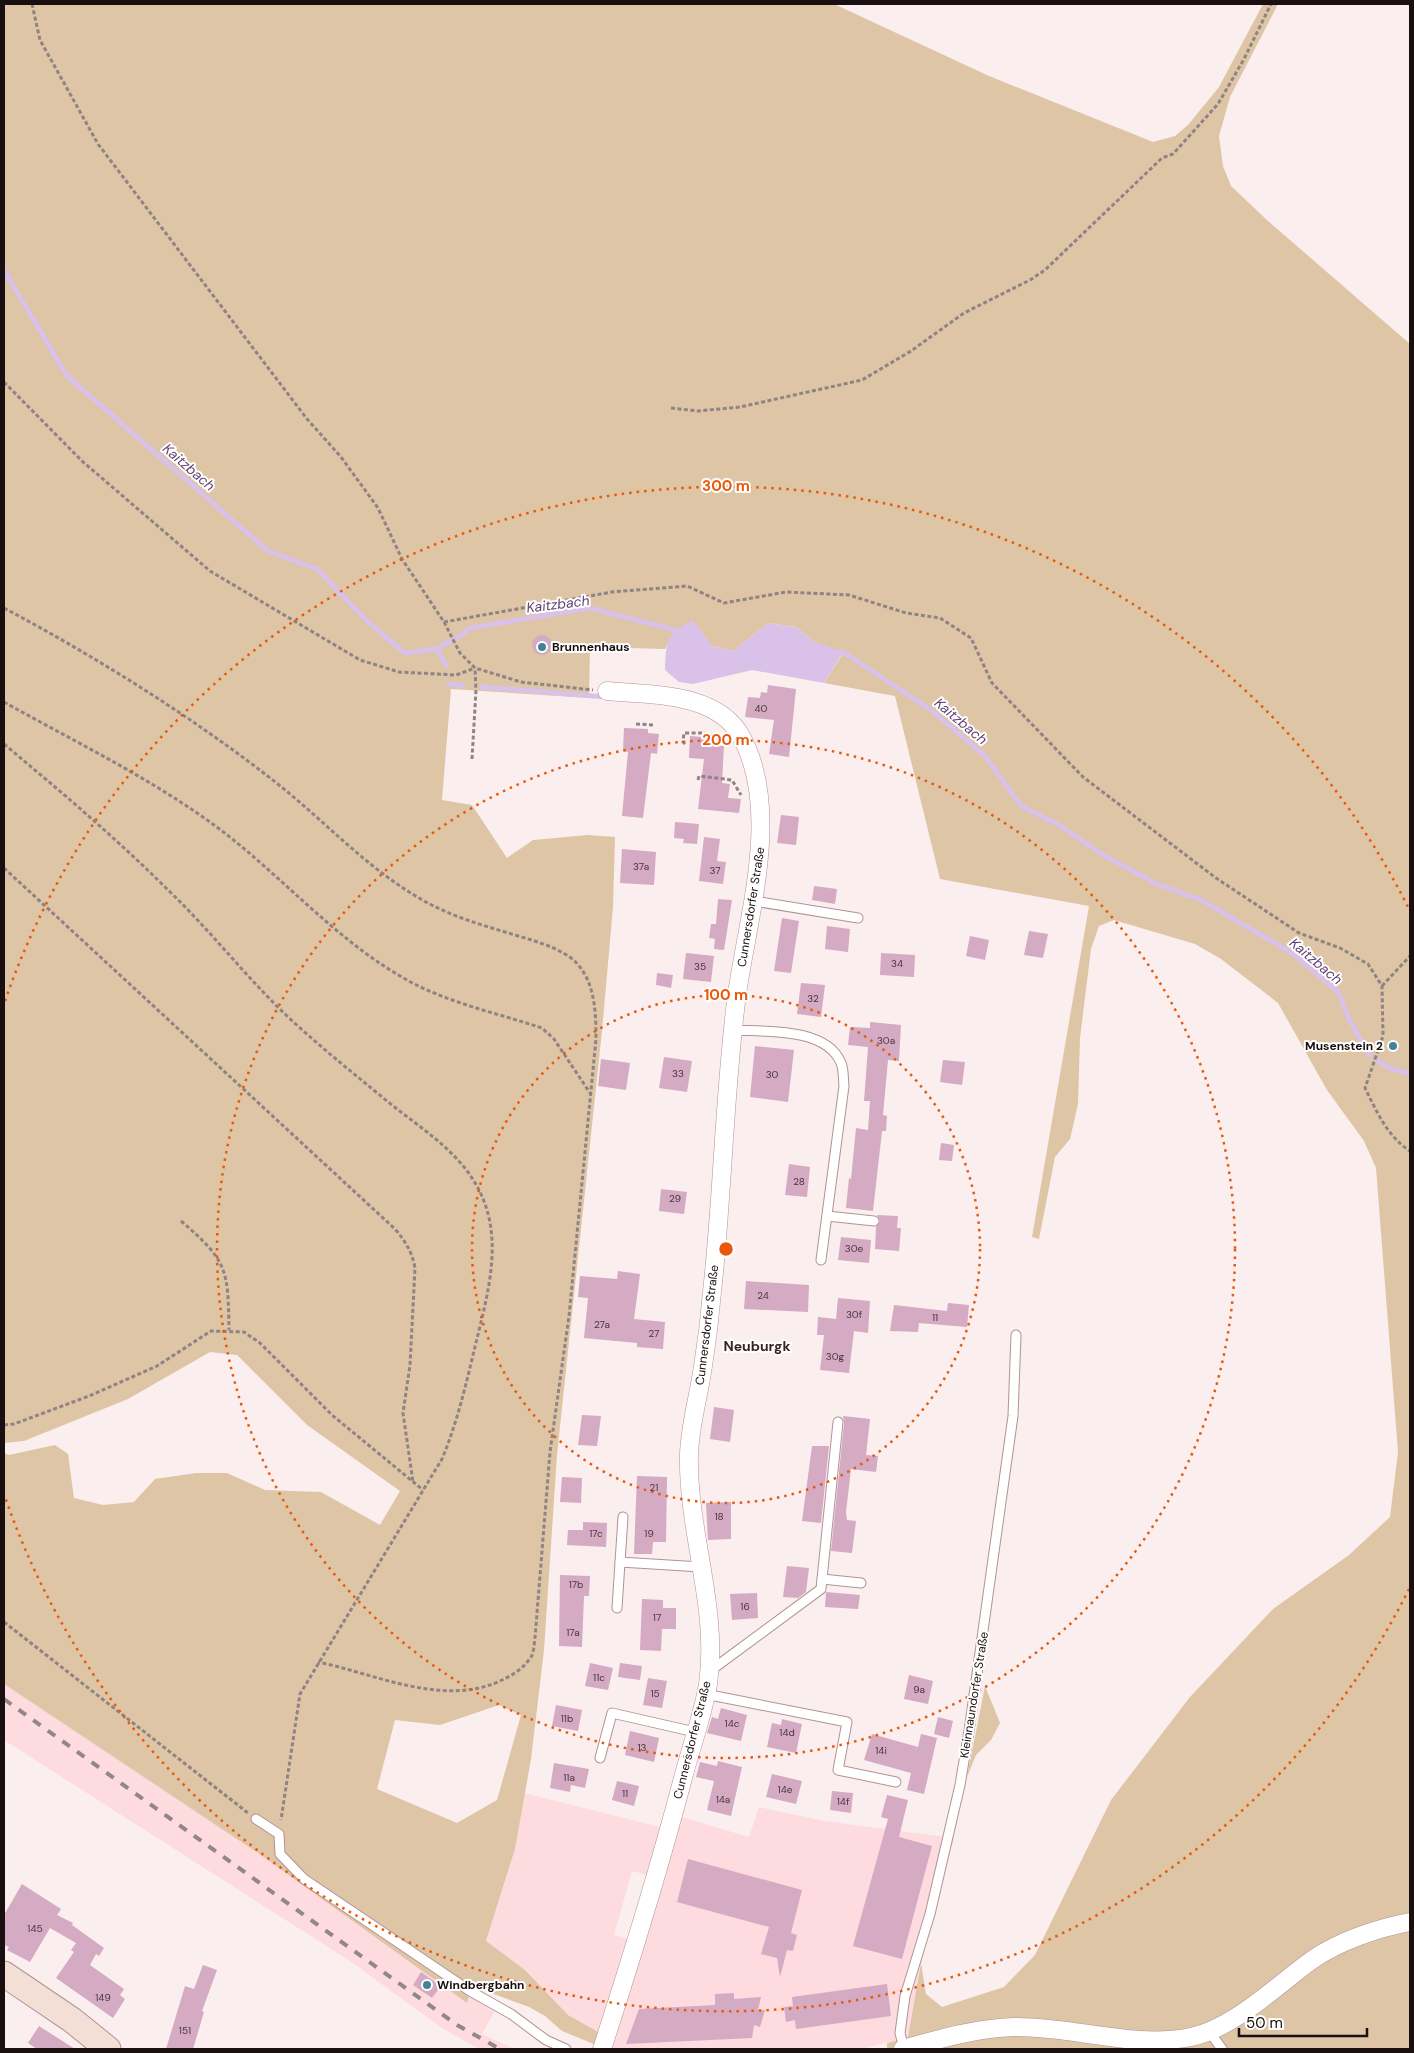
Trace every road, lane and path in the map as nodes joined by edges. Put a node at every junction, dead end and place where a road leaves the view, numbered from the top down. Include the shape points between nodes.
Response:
1 (32, 4) edge
2 (1271, 4) edge
3 (4, 382) edge
4 (671, 408) dead end
5 (4, 608) edge
6 (444, 622) junction
7 (475, 668) junction
8 (607, 691) joint
9 (4, 702) edge
10 (636, 724) dead end
11 (654, 725) dead end
12 (705, 733) dead end
13 (4, 744) edge
14 (685, 744) dead end
15 (472, 759) dead end
16 (698, 780) dead end
17 (744, 799) dead end
18 (4, 868) edge
19 (754, 901) junction
20 (858, 918) dead end
21 (1410, 956) edge
22 (1382, 986) junction
23 (733, 1030) junction
24 (591, 1094) junction
25 (1410, 1151) edge
26 (827, 1216) junction
27 (181, 1221) dead end
28 (874, 1221) dead end
29 (821, 1260) dead end
30 (229, 1330) junction
31 (1016, 1335) dead end
32 (838, 1422) dead end
33 (4, 1425) edge
34 (413, 1482) junction
35 (423, 1490) junction
36 (623, 1518) dead end
37 (620, 1562) junction
38 (701, 1567) junction
39 (822, 1579) junction
40 (861, 1583) dead end
41 (617, 1608) dead end
42 (4, 1622) edge
43 (318, 1662) junction
44 (708, 1673) junction
45 (705, 1694) junction
46 (695, 1732) junction
47 (600, 1758) dead end
48 (896, 1782) dead end
49 (256, 1819) joint
50 (279, 1834) junction
51 (1410, 1922) edge
52 (4, 1974) edge
53 (1209, 2031) junction
54 (108, 2049) edge
55 (566, 2049) edge
56 (602, 2049) edge
57 (904, 2049) edge
58 (1222, 2049) edge

1 - 6 path via 40,40 98,144 378,508 402,559
2 - 4 path via 1218,104 1173,154 1162,158 1045,270 964,313 911,351 862,380 740,407 698,411
3 - 7 path via 82,461 210,571 360,660 399,672 456,675
5 - 24 path via 170,708 274,781 377,870 420,899 458,917 553,947 573,959 589,982 596,1010
6 - 7 path via 460,653
6 - 22 path via 612,592 687,586 724,603 786,592 849,595 906,613 940,618 971,638 992,683 1083,777 1216,878 1290,928 1340,948 1368,964
7 - 8 path via 521,682
7 - 15 path
8 - 19 street, Cunnersdorfer Straße via 671,697 704,705 721,714 737,730 752,762 759,799 761,839
9 - 24 path via 197,812 238,842 324,921 406,980 434,993 542,1028 554,1038
10 - 11 path
12 - 14 path via 684,733 682,742
13 - 35 path via 103,828 170,891 286,1014 335,1059 458,1157 476,1182 492,1229 492,1264 486,1300 456,1427
16 - 17 path via 699,776 732,780
18 - 34 path via 406,1242 413,1254 415,1268 410,1365 403,1412
19 - 20 lane
19 - 23 street, Cunnersdorfer Straße
21 - 22 path
22 - 25 path via 1383,1036 1365,1088 1398,1143
23 - 26 lane via 809,1036 828,1046 841,1063 844,1086
23 - 38 street, Cunnersdorfer Straße via 713,1289 689,1449 692,1507
24 - 43 path via 569,1316 550,1452 531,1656 516,1674 496,1683 470,1690 444,1691 414,1687
26 - 28 lane
26 - 29 lane
27 - 30 path via 205,1241 222,1263 229,1285
30 - 33 path via 211,1331 157,1366 89,1396
30 - 34 path via 244,1332 260,1343 332,1414
31 - 57 lane, Kleinnaundorfer Straße via 1013,1416 969,1731 930,1914 905,1996 900,2033
32 - 39 lane
34 - 35 path
35 - 43 path
36 - 37 lane
37 - 38 lane
37 - 41 lane
38 - 44 street, Cunnersdorfer Straße via 707,1618
39 - 40 lane
39 - 44 lane via 821,1589
42 - 49 path
43 - 50 path via 300,1694
44 - 45 street, Cunnersdorfer Straße
45 - 46 street, Cunnersdorfer Straße
45 - 48 lane via 847,1722 838,1770
46 - 47 lane via 612,1713
46 - 56 street, Cunnersdorfer Straße via 665,1845
49 - 50 lane
50 - 55 lane via 280,1854 304,1879 470,1991 511,2014 546,2040
51 - 53 street, Kleinnaundorfer Straße via 1376,1929 1314,1959 1243,2012
52 - 54 main road
53 - 57 street, Kleinnaundorfer Straße via 1165,2040 1014,2027 962,2034
53 - 58 lane

